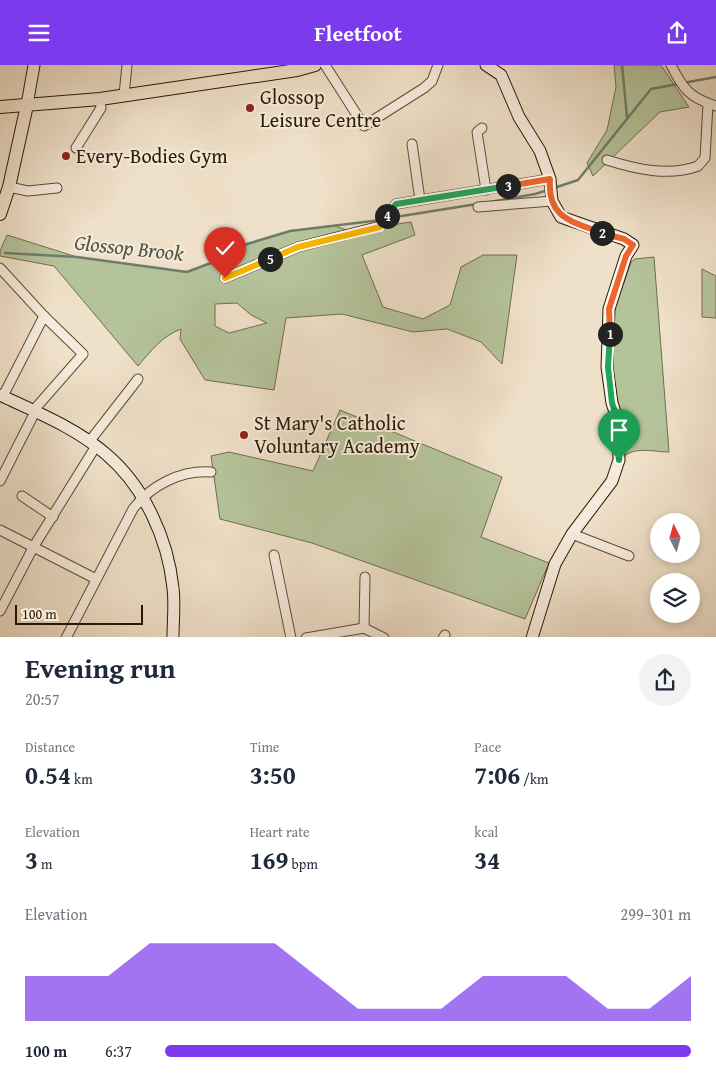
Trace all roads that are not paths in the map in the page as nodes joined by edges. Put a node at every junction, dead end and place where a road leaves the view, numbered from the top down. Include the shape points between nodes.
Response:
1 (34, 65) edge
2 (127, 65) edge
3 (316, 65) edge
4 (325, 65) edge
5 (438, 65) edge
6 (486, 65) edge
7 (671, 65) edge
8 (124, 95) junction
9 (100, 99) junction
10 (27, 105) junction
11 (712, 105) edge
12 (0, 107) edge
13 (482, 128) dead end
14 (412, 144) dead end
15 (76, 148) dead end
16 (607, 160) dead end
17 (550, 183) junction
18 (9, 187) junction
19 (57, 188) dead end
20 (486, 189) junction
21 (420, 200) junction
22 (552, 200) junction
23 (478, 207) dead end
24 (0, 213) edge
25 (0, 268) edge
26 (225, 278) dead end
27 (44, 316) junction
28 (138, 379) dead end
29 (1, 396) edge
30 (34, 411) junction
31 (92, 444) junction
32 (211, 472) dead end
33 (0, 481) edge
34 (22, 496) dead end
35 (142, 497) junction
36 (53, 517) junction
37 (0, 530) edge
38 (572, 534) junction
39 (34, 546) junction
40 (274, 555) dead end
41 (629, 556) dead end
42 (365, 577) dead end
43 (96, 579) junction
44 (0, 611) edge
45 (364, 628) junction
46 (327, 635) edge
47 (66, 637) edge
48 (173, 637) edge
49 (291, 637) edge
50 (306, 637) edge
51 (384, 637) edge
52 (532, 637) edge

1 - 10 street
2 - 8 street
3 - 8 main road via 297,71
4 - 5 street via 364,126 424,88 432,81
6 - 17 street via 500,75 519,117 540,151
7 - 11 street via 683,86 695,98
8 - 9 main road
9 - 10 main road
9 - 15 street via 101,108
10 - 12 main road
10 - 18 main road
11 - 16 street via 705,158 698,166 674,171 650,170
13 - 20 street via 477,132
14 - 21 street
17 - 20 street
17 - 22 street
18 - 19 street via 28,191
18 - 24 main road
20 - 21 street
21 - 26 street via 396,204 380,227 298,247
22 - 23 street
22 - 38 street via 561,217 633,245 626,256 609,309 608,367 612,403 618,421 619,460 612,481
25 - 27 street
27 - 29 street
27 - 30 street via 83,354
28 - 31 street
29 - 30 street
30 - 31 street
30 - 33 street
31 - 35 street via 114,461
31 - 36 street
32 - 35 street via 186,473 166,481
34 - 36 street
35 - 43 street
35 - 48 street via 161,535 170,571 174,602
36 - 39 street
37 - 39 street
38 - 41 street
38 - 52 street via 555,564
39 - 43 street
39 - 44 street
40 - 49 street
42 - 45 street
43 - 47 street
45 - 46 street
45 - 51 street
46 - 50 street

